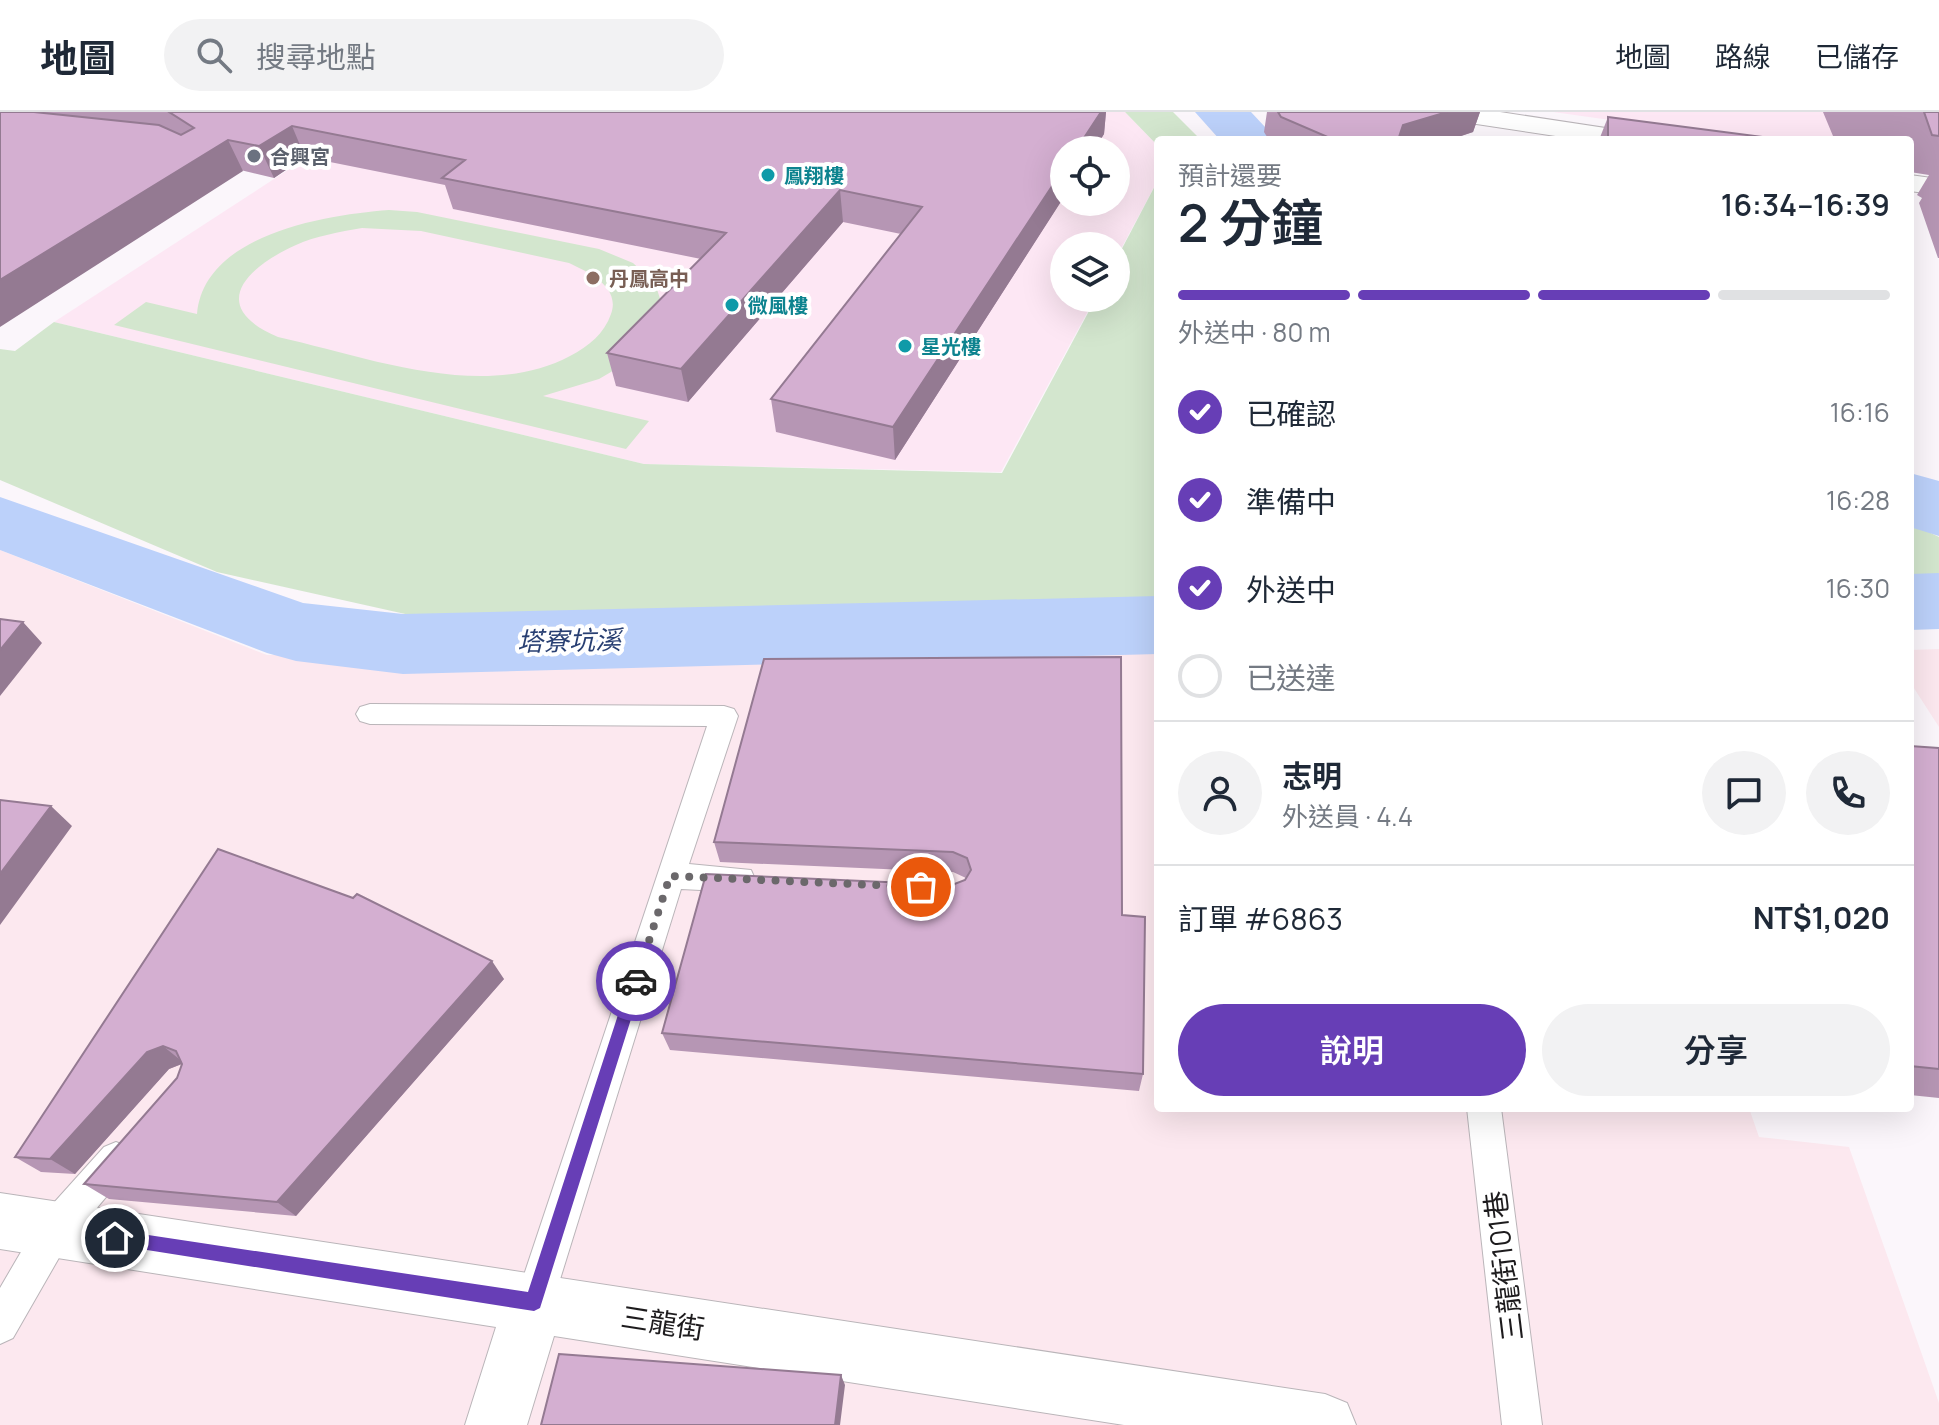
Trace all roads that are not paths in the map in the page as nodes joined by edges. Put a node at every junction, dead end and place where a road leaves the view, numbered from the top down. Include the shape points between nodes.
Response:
1 (1453, 112) edge
2 (1574, 136) edge
3 (1914, 184) edge
4 (1939, 187) edge
5 (370, 714) dead end
6 (670, 876) junction
7 (764, 880) edge
8 (1484, 1112) edge
9 (133, 1139) edge
10 (27, 1225) edge
11 (534, 1302) junction
12 (0, 1325) edge
13 (496, 1425) edge
14 (1325, 1425) edge
15 (1522, 1425) edge

1 - 2 street
3 - 4 street
5 - 6 lane via 724,716
6 - 7 lane
6 - 11 lane
8 - 15 lane, 三龍街101巷
9 - 10 lane
10 - 11 street, 三龍街
10 - 12 lane
11 - 13 street
11 - 14 street, 三龍街

